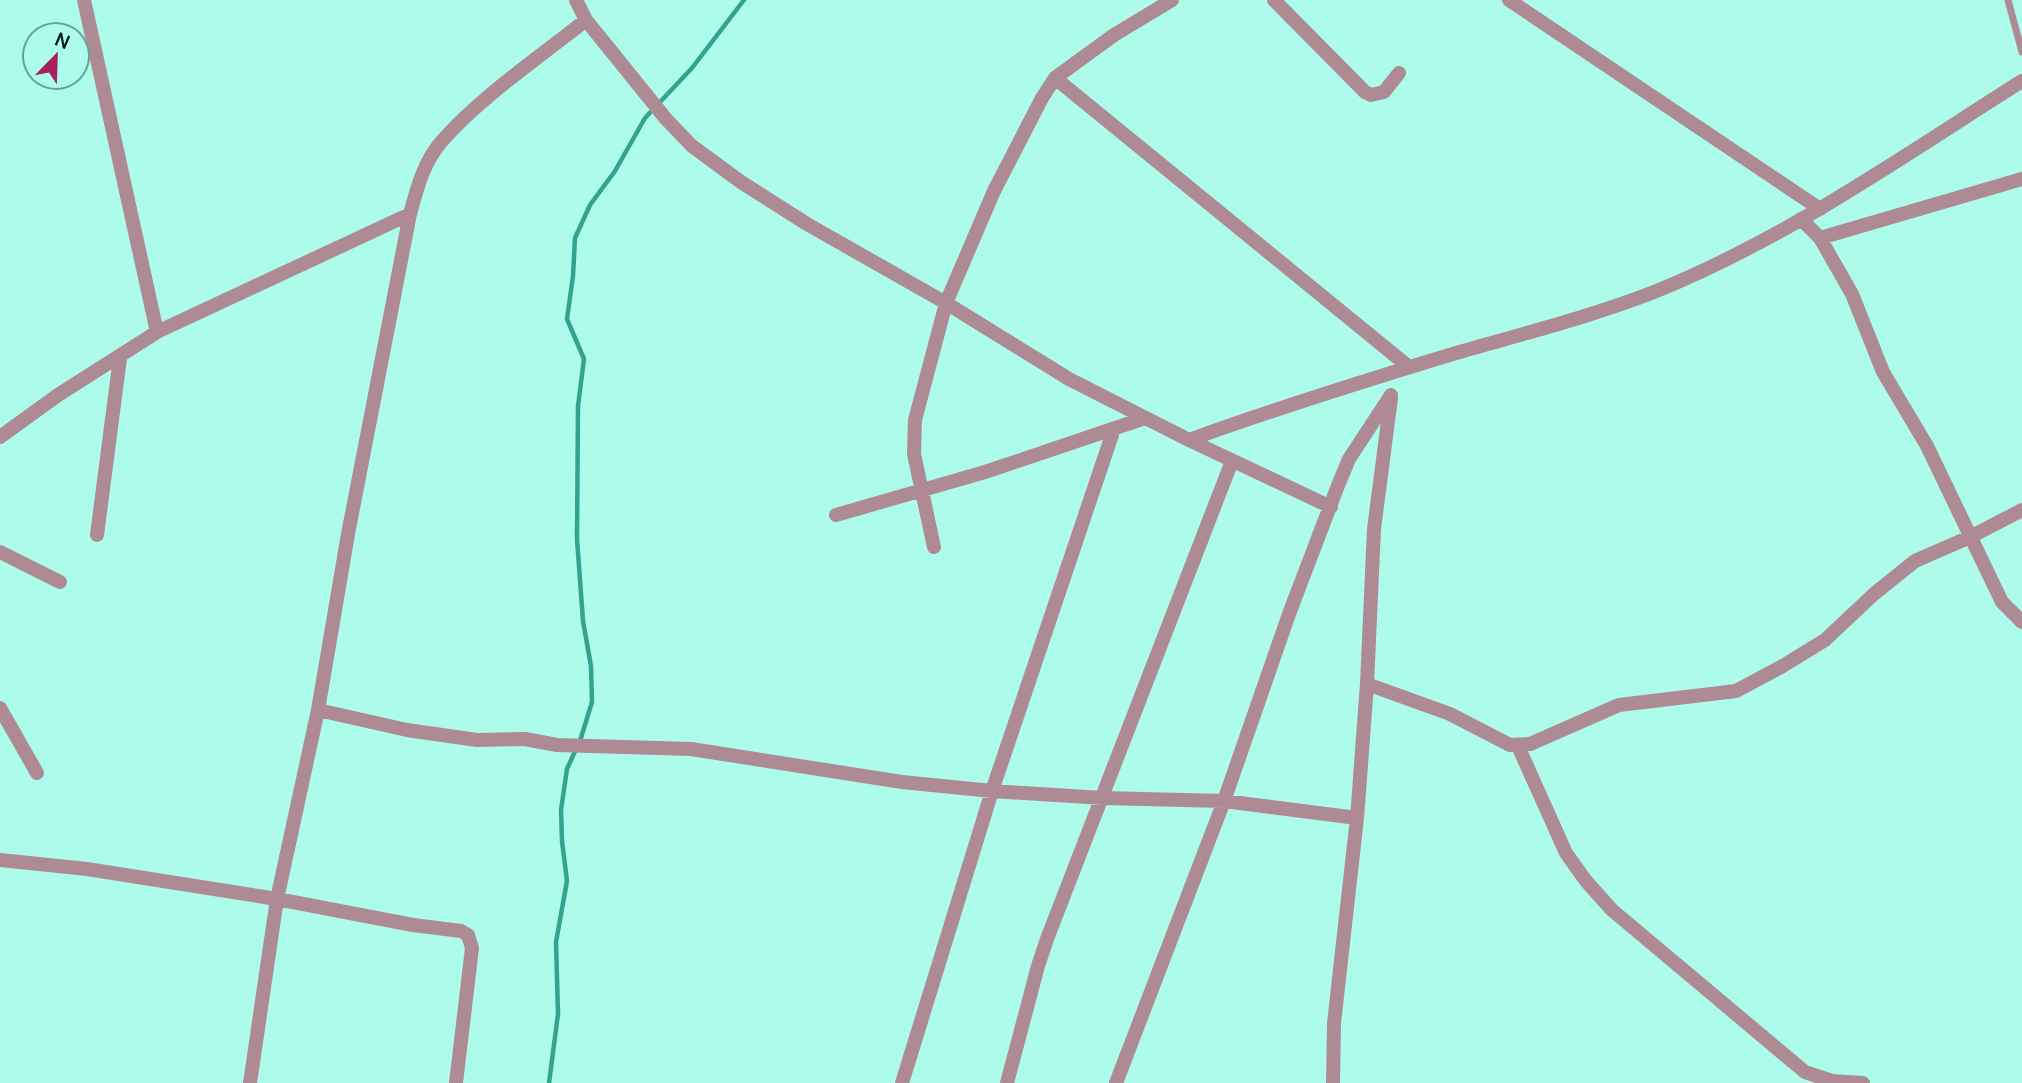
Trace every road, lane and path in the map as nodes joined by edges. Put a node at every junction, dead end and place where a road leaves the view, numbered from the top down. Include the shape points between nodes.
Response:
1 (84, 0) edge
2 (576, 0) edge
3 (1172, 0) edge
4 (1274, 0) edge
5 (1509, 0) edge
6 (2008, 0) edge
7 (586, 20) junction
8 (2022, 52) edge
9 (1399, 73) dead end
10 (1055, 78) junction
11 (2022, 81) edge
12 (2022, 179) edge
13 (1820, 209) junction
14 (410, 214) junction
15 (1801, 219) junction
16 (1820, 238) junction
17 (946, 303) junction
18 (157, 332) junction
19 (120, 358) junction
20 (1402, 370) junction
21 (1391, 395) junction
22 (1145, 418) junction
23 (1114, 429) junction
24 (0, 437) edge
25 (1189, 440) junction
26 (1232, 461) junction
27 (923, 491) junction
28 (1331, 507) junction
29 (2022, 510) edge
30 (836, 515) dead end
31 (97, 535) dead end
32 (1970, 537) junction
33 (934, 547) dead end
34 (0, 552) edge
35 (60, 582) dead end
36 (2022, 622) edge
37 (1367, 684) junction
38 (0, 708) edge
39 (318, 710) junction
40 (1518, 746) junction
41 (37, 773) dead end
42 (992, 791) junction
43 (1103, 798) junction
44 (1224, 801) junction
45 (1357, 818) junction
46 (0, 860) edge
47 (277, 898) junction
48 (250, 1083) edge
49 (456, 1083) edge
50 (902, 1083) edge
51 (1007, 1083) edge
52 (1116, 1083) edge
53 (1333, 1083) edge
54 (1863, 1083) edge

1 - 18 street
2 - 7 street
3 - 10 street
4 - 9 street via 1365,92 1384,92
5 - 13 street
6 - 8 lane
7 - 14 street via 441,142 420,177
7 - 17 street via 692,146 807,224
10 - 17 street via 994,191
10 - 20 street
11 - 13 street
12 - 16 street
13 - 15 street
14 - 18 street
14 - 39 street
15 - 16 street
15 - 20 street via 1655,291
16 - 32 street via 1852,294 1883,372 1927,446
17 - 22 street via 1069,379
17 - 27 street via 915,419 914,454
18 - 19 street
19 - 24 street
19 - 31 street
20 - 21 street
20 - 25 street
21 - 28 street via 1349,459
21 - 37 street via 1374,529
22 - 23 street
22 - 25 street
23 - 27 street
23 - 42 street
25 - 26 street
26 - 28 street
26 - 43 street
27 - 30 street
27 - 33 street
28 - 44 street
29 - 32 street
32 - 36 street via 2002,602
32 - 40 street via 1915,561 1825,640 1736,691 1619,705
34 - 35 street
37 - 40 street via 1450,714
37 - 45 street
38 - 41 street
39 - 42 street via 477,740 691,749 902,782
39 - 47 street
40 - 54 street via 1566,853 1612,910 1805,1072 1832,1081
42 - 43 street
42 - 50 street
43 - 44 street
43 - 51 street via 1038,966
44 - 45 street
44 - 52 street
45 - 53 street
46 - 47 street
47 - 48 street
47 - 49 street via 468,935 472,948

